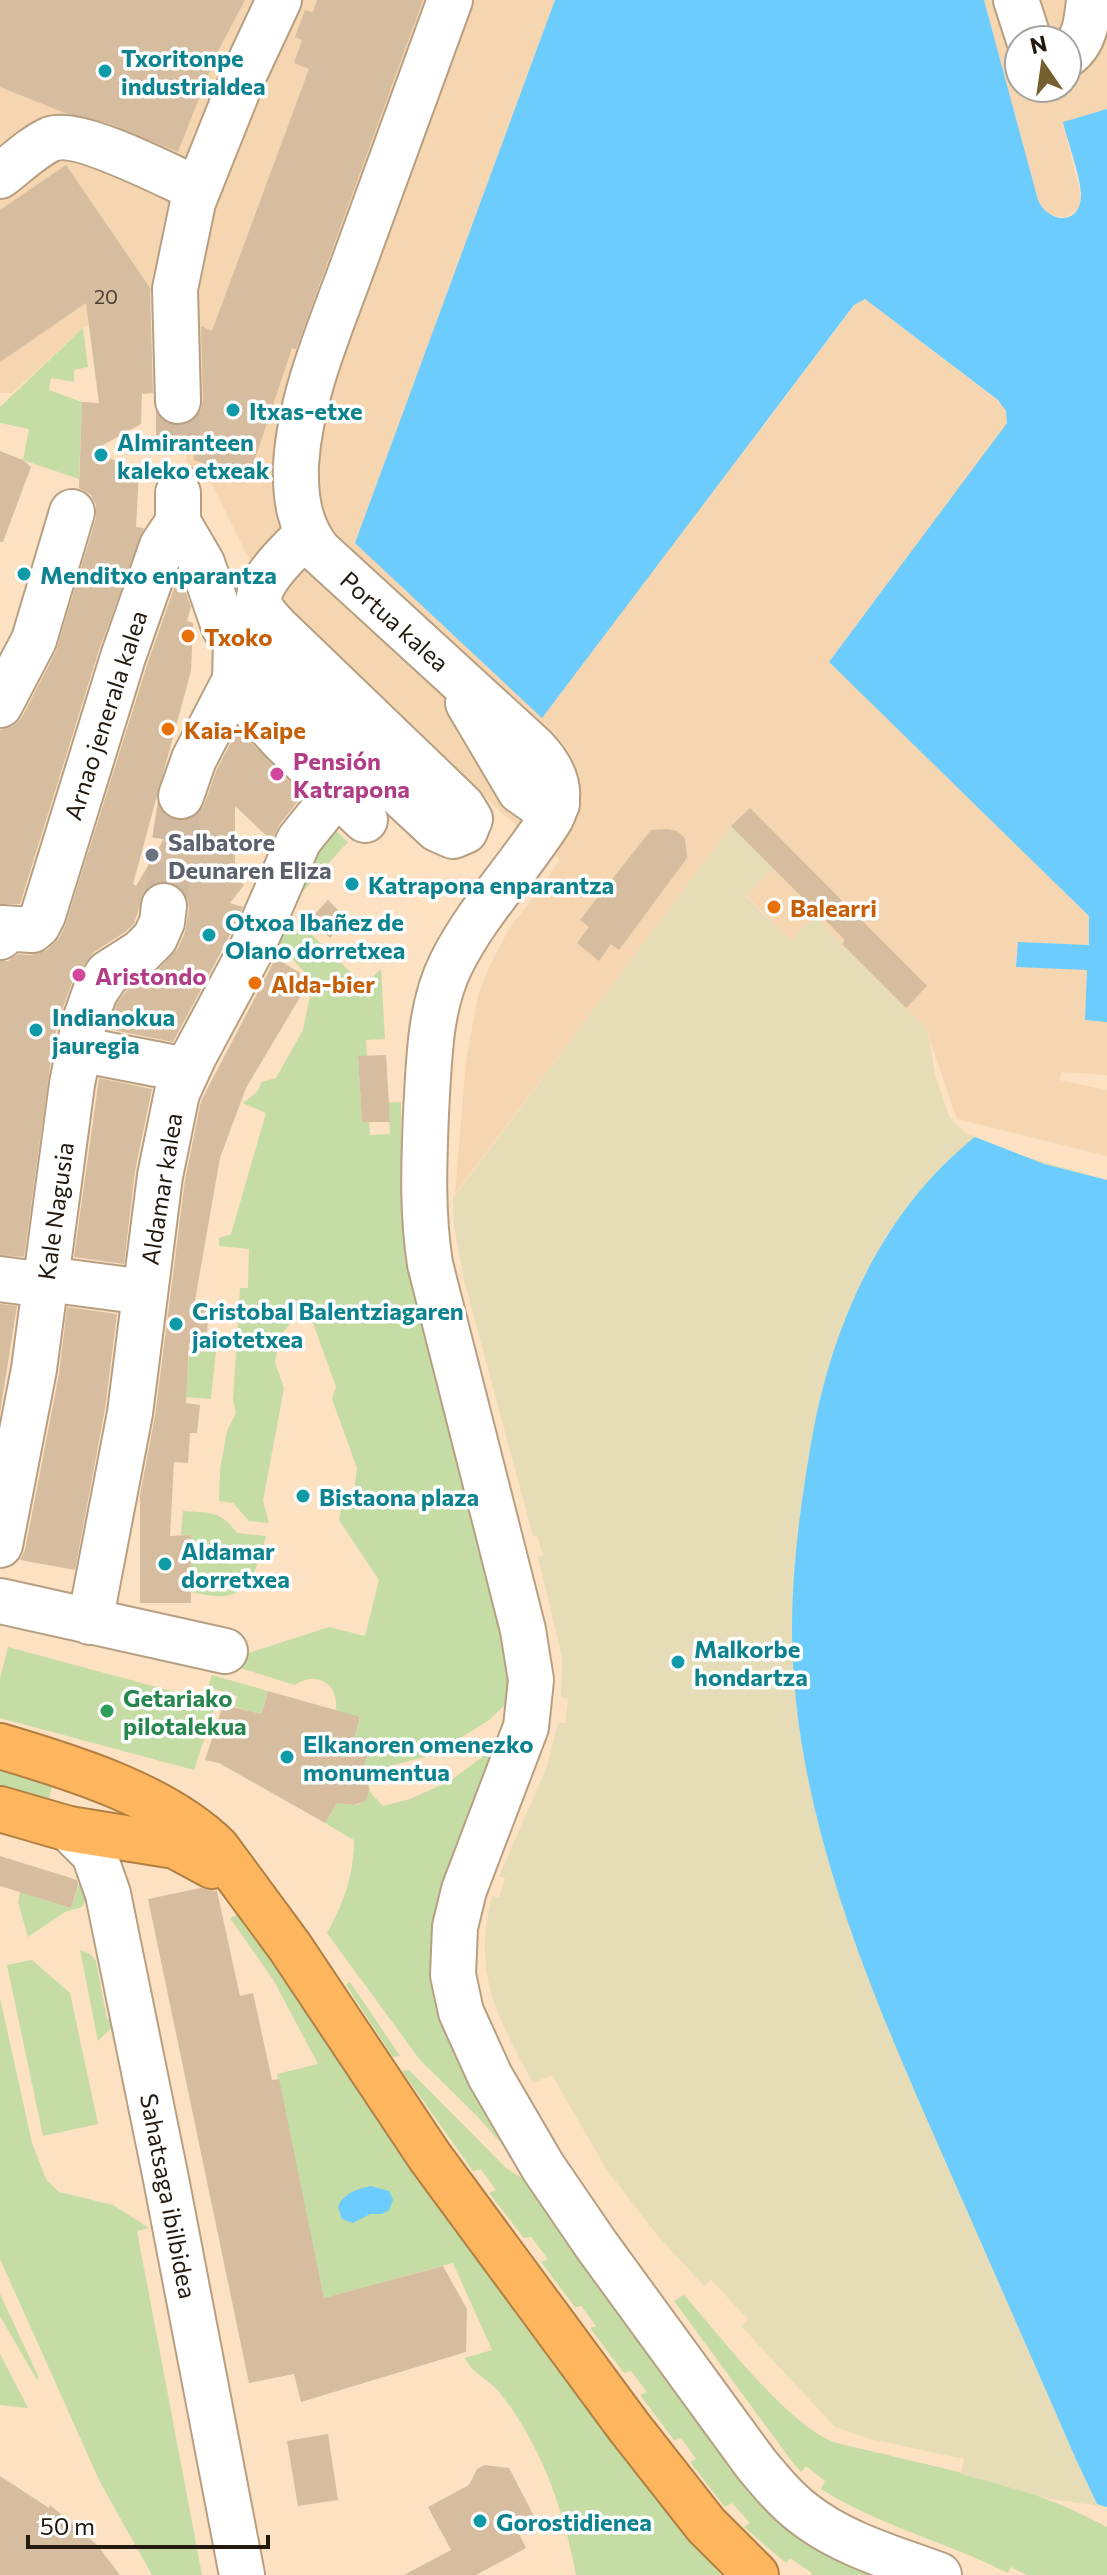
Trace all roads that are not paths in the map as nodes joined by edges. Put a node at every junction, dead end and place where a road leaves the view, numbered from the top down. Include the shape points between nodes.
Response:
1 (279, 0) edge
2 (450, 0) edge
3 (1016, 0) edge
4 (1089, 0) edge
5 (1024, 24) edge
6 (1083, 28) edge
7 (0, 176) edge
8 (197, 189) junction
9 (178, 401) tunnel mouth
10 (72, 512) dead end
11 (307, 534) junction
12 (236, 661) junction
13 (0, 705) edge
14 (181, 796) tunnel mouth
15 (164, 906) tunnel mouth
16 (12, 934) edge
17 (78, 1049) junction
18 (187, 1070) junction
19 (0, 1279) edge
20 (46, 1282) junction
21 (145, 1292) junction
22 (0, 1545) edge
23 (0, 1601) edge
24 (90, 1622) junction
25 (225, 1651) dead end
26 (0, 1746) edge
27 (84, 1773) junction
28 (0, 1809) edge
29 (69, 1829) junction
30 (112, 1837) junction
31 (181, 1848) junction
32 (258, 1902) junction
33 (115, 1924) junction
34 (242, 2575) edge
35 (756, 2575) edge
36 (939, 2575) edge

1 - 8 street
2 - 11 street, Portua kalea via 308,397 296,467
3 - 5 street
4 - 6 street
7 - 8 street via 40,145 66,137
8 - 9 street via 175,289
10 - 13 street via 34,640
11 - 12 street via 265,583 259,596 262,609 462,806 470,819 465,831 450,835 437,829
11 - 36 street, Portua kalea via 324,556 446,666 520,791 536,802 557,804 459,950 444,981 428,1070 426,1235 531,1680 520,1745 456,1919 453,1975 464,2022 543,2167 770,2481 805,2515 831,2531
12 - 14 street
12 - 16 street, Arnao jenerala kalea via 178,508 124,653 43,915 35,927
12 - 18 street, Aldamar kalea via 242,696 252,709 351,807 299,840 252,948
15 - 17 street, Kale Nagusia via 152,942 99,985
17 - 18 street
17 - 20 street, Kale Nagusia
18 - 21 street, Aldamar kalea via 168,1134
19 - 20 street
20 - 21 street
20 - 22 street, Kale Nagusia
21 - 24 street, Aldamar kalea via 130,1413
23 - 24 street
24 - 25 street
26 - 27 highway
27 - 30 highway via 100,1799
27 - 32 highway via 137,1796 203,1835
28 - 29 highway
29 - 30 highway
29 - 33 street, Sahatsaga ibilbidea via 98,1862
30 - 31 highway
30 - 33 street via 119,1874
31 - 32 highway
31 - 33 street via 151,1855 133,1869
32 - 35 highway via 430,2157 594,2380 706,2525
33 - 34 street, Sahatsaga ibilbidea

